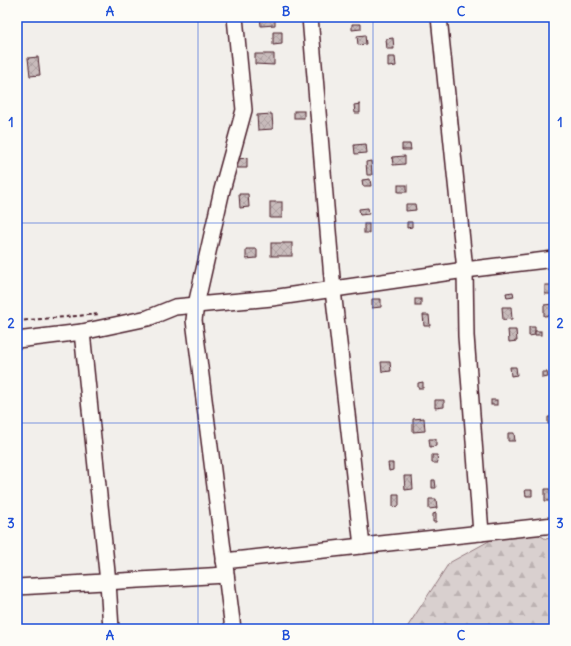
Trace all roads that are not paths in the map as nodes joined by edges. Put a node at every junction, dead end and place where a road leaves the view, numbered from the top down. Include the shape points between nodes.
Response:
1 (235, 17) edge
2 (310, 17) edge
3 (438, 17) edge
4 (554, 259) edge
5 (465, 270) junction
6 (333, 290) junction
7 (196, 305) junction
8 (82, 332) junction
9 (17, 340) edge
10 (554, 525) edge
11 (481, 533) junction
12 (362, 546) junction
13 (225, 568) junction
14 (108, 582) junction
15 (17, 587) edge
16 (111, 629) edge
17 (233, 629) edge

1 - 7 street via 244,110 222,190
2 - 6 street
3 - 5 street
4 - 5 street
5 - 6 street
5 - 11 street via 466,336
6 - 7 street
6 - 12 street
7 - 8 street via 175,307 148,318
7 - 13 street via 194,320
8 - 9 street
8 - 14 street
10 - 11 street
11 - 12 street
12 - 13 street
13 - 14 street
13 - 17 street
14 - 15 street
14 - 16 street

